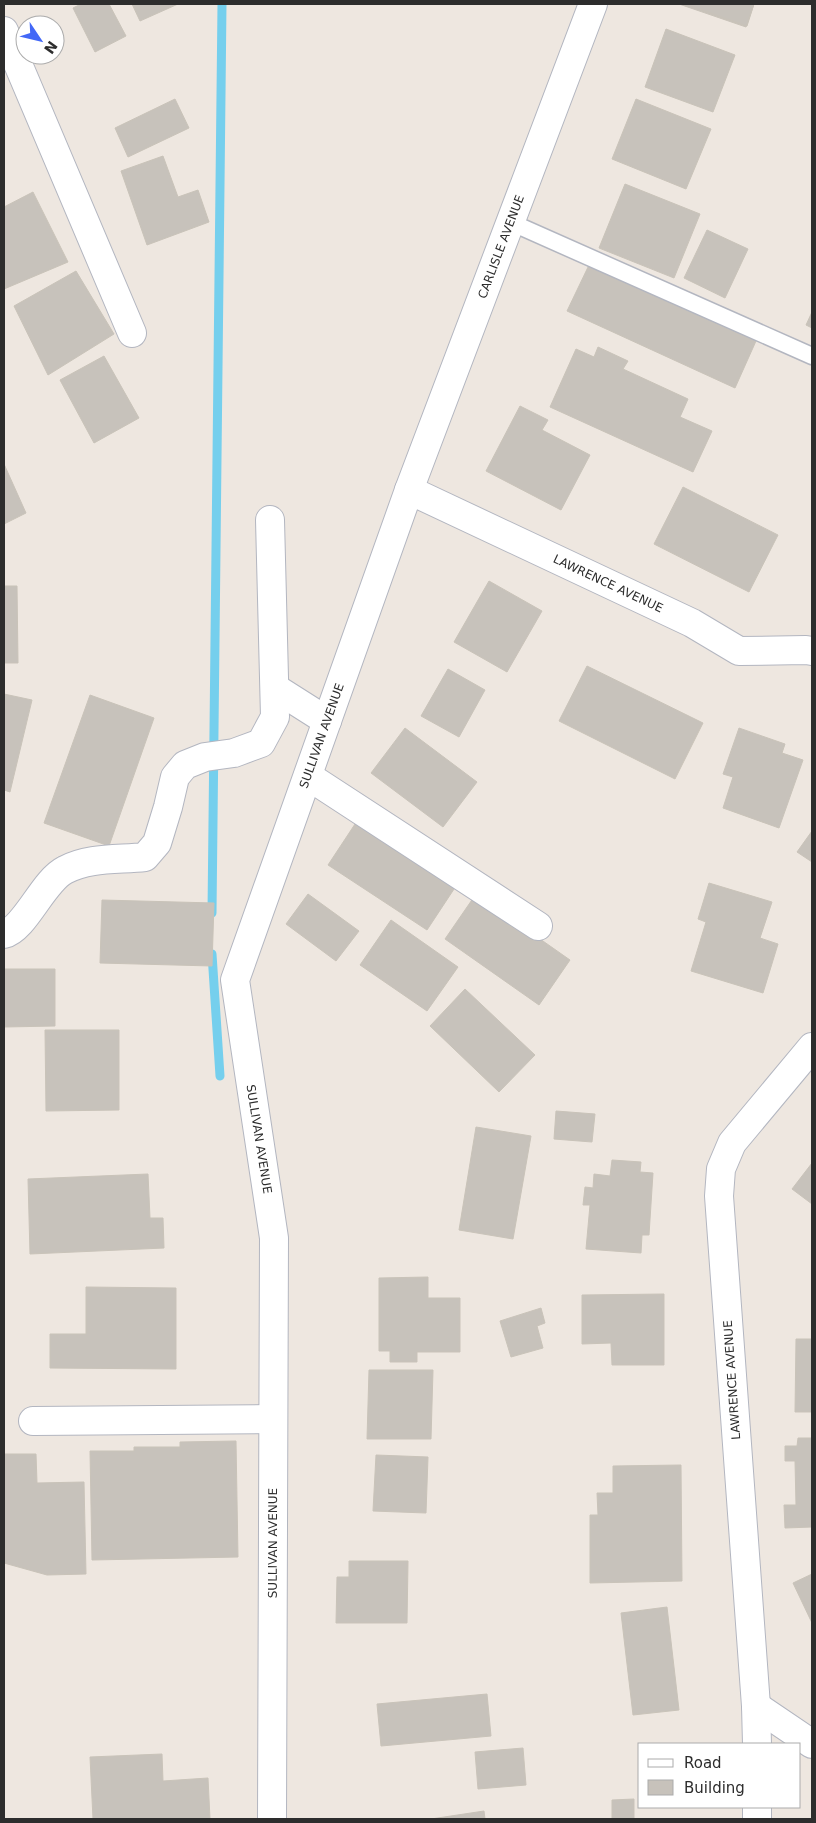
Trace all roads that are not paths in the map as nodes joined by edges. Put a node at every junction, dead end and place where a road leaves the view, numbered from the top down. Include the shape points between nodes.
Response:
1 (593, 4) edge
2 (4, 31) edge
3 (510, 222) junction
4 (132, 333) dead end
5 (812, 356) edge
6 (409, 490) junction
7 (270, 520) dead end
8 (812, 651) edge
9 (275, 688) junction
10 (327, 720) junction
11 (308, 776) junction
12 (538, 926) dead end
13 (4, 934) edge
14 (812, 1047) edge
15 (273, 1418) junction
16 (33, 1421) dead end
17 (756, 1706) junction
18 (757, 1743) edge
19 (812, 1744) edge
20 (272, 1819) edge

1 - 3 street, CARLISLE AVENUE
2 - 4 street
3 - 5 lane
3 - 6 street, CARLISLE AVENUE
6 - 8 street, LAWRENCE AVENUE via 692,623 739,651
6 - 10 street, SULLIVAN AVENUE
7 - 9 street
9 - 10 street
9 - 13 street via 275,717 261,743 234,753 205,757 185,765 175,777 156,843 145,857 92,860 64,870 20,922
10 - 11 street, SULLIVAN AVENUE
11 - 12 street
11 - 15 street, SULLIVAN AVENUE via 235,980 274,1238
14 - 17 street, LAWRENCE AVENUE via 732,1143 721,1169 719,1196
15 - 16 street
15 - 20 street, SULLIVAN AVENUE
17 - 18 street, LAWRENCE AVENUE
17 - 19 street

